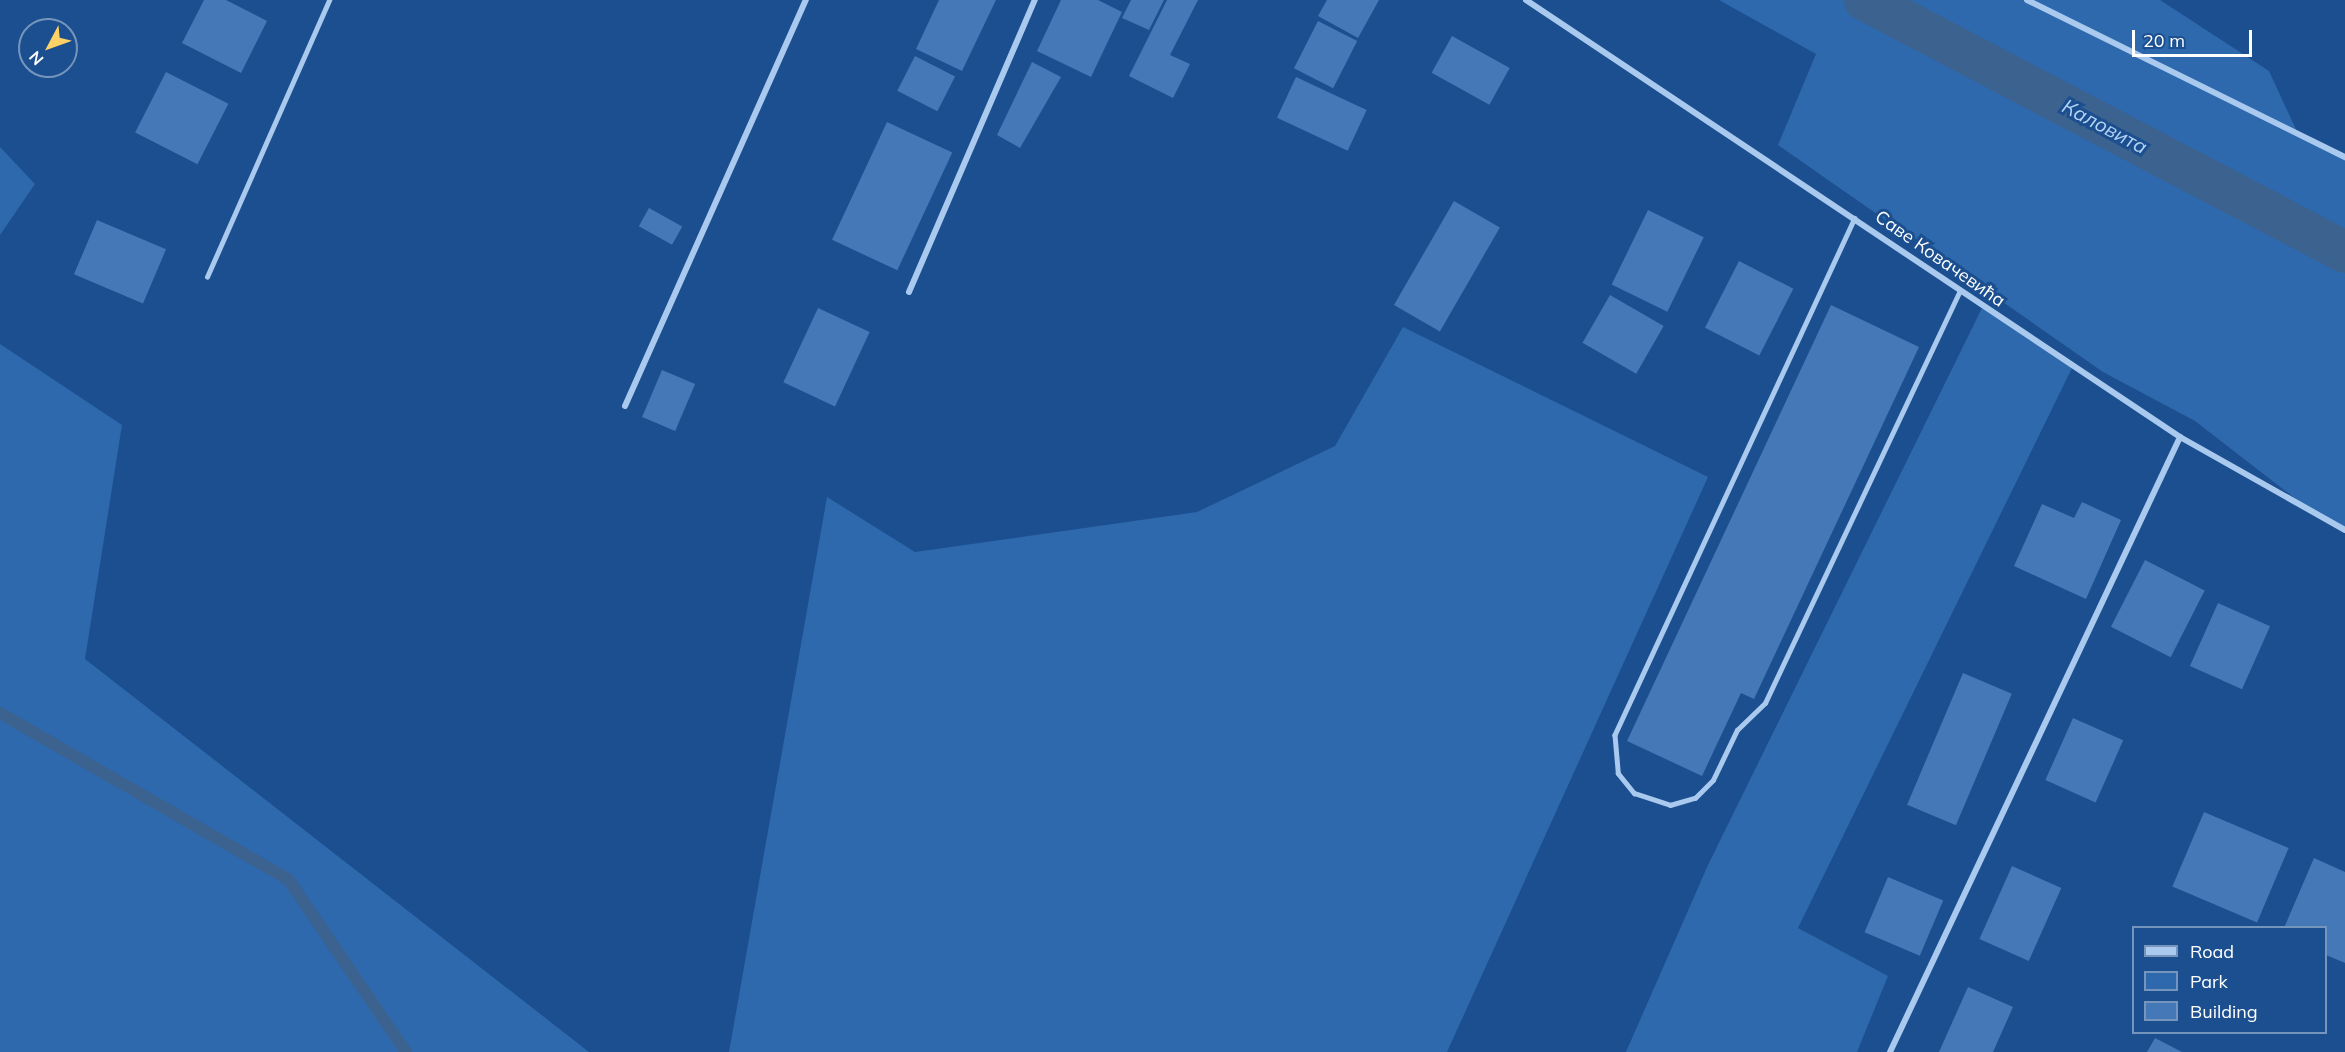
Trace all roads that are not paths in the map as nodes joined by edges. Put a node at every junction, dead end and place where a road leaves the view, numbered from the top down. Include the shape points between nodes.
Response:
1 (329, 0) edge
2 (806, 0) edge
3 (1035, 0) edge
4 (1526, 0) edge
5 (2027, 0) edge
6 (2345, 157) edge
7 (1855, 218) junction
8 (207, 277) dead end
9 (909, 292) dead end
10 (1959, 292) junction
11 (625, 406) dead end
12 (2180, 437) junction
13 (2345, 530) edge
14 (1890, 1052) edge

1 - 8 lane
2 - 11 street
3 - 9 street
4 - 7 street, Саве Ковачевића
5 - 6 street
7 - 10 street, Саве Ковачевића
7 - 10 lane via 1615,735 1618,773 1634,793 1670,806 1695,798 1713,780 1737,729 1766,703
10 - 12 street, Саве Ковачевића
12 - 13 street, Саве Ковачевића
12 - 14 street

